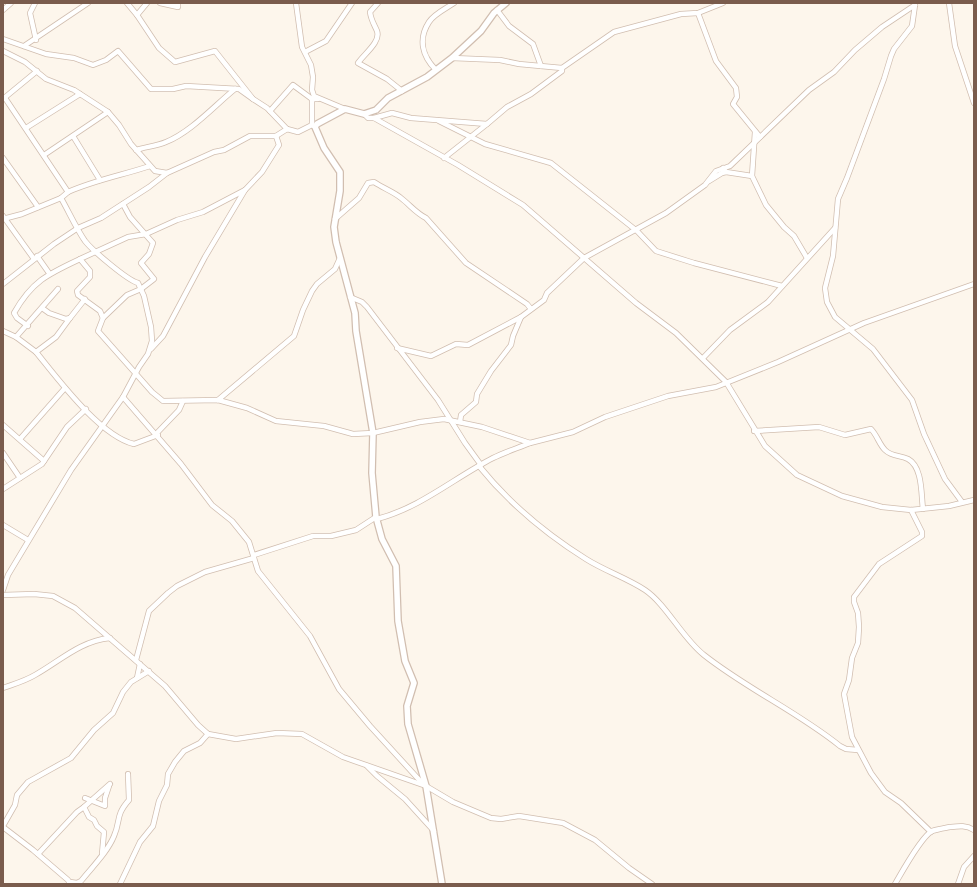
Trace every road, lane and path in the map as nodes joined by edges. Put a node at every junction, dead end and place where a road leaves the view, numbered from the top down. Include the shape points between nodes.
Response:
1 (11, 3) edge
2 (35, 3) edge
3 (88, 3) edge
4 (127, 3) edge
5 (147, 3) edge
6 (160, 3) edge
7 (178, 3) edge
8 (296, 3) edge
9 (352, 3) edge
10 (378, 3) edge
11 (454, 3) edge
12 (506, 3) edge
13 (723, 3) edge
14 (949, 3) edge
15 (916, 4) edge
16 (3, 10) edge
17 (497, 10) junction
18 (698, 13) junction
19 (137, 15) junction
20 (3, 39) edge
21 (36, 40) junction
22 (24, 46) junction
23 (3, 51) edge
24 (305, 52) junction
25 (452, 58) junction
26 (541, 66) junction
27 (562, 68) junction
28 (436, 70) junction
29 (37, 71) junction
30 (235, 89) junction
31 (402, 91) junction
32 (80, 94) junction
33 (4, 98) edge
34 (312, 99) junction
35 (319, 99) junction
36 (253, 100) junction
37 (974, 103) edge
38 (345, 109) junction
39 (270, 111) junction
40 (108, 112) junction
41 (364, 114) junction
42 (374, 118) junction
43 (438, 121) junction
44 (487, 124) junction
45 (314, 126) junction
46 (26, 128) junction
47 (287, 129) junction
48 (754, 132) junction
49 (73, 136) junction
50 (276, 136) junction
51 (760, 137) junction
52 (471, 138) junction
53 (754, 143) junction
54 (136, 150) junction
55 (44, 155) junction
56 (3, 158) edge
57 (444, 158) junction
58 (150, 166) junction
59 (725, 170) junction
60 (167, 173) junction
61 (752, 176) junction
62 (100, 180) junction
63 (245, 190) junction
64 (68, 192) junction
65 (61, 198) junction
66 (123, 204) junction
67 (38, 207) junction
68 (4, 217) edge
69 (335, 220) junction
70 (78, 228) junction
71 (835, 228) junction
72 (634, 229) junction
73 (146, 234) junction
74 (98, 252) junction
75 (35, 258) junction
76 (340, 258) junction
77 (584, 258) junction
78 (807, 258) junction
79 (80, 259) junction
80 (49, 273) junction
81 (3, 284) edge
82 (974, 284) edge
83 (782, 286) junction
84 (58, 289) dead end
85 (141, 289) junction
86 (350, 297) junction
87 (85, 299) junction
88 (42, 308) junction
89 (531, 309) junction
90 (521, 317) junction
91 (70, 318) junction
92 (103, 318) junction
93 (28, 326) junction
94 (849, 329) junction
95 (3, 331) edge
96 (16, 337) junction
97 (397, 348) junction
98 (149, 351) junction
99 (36, 352) junction
100 (703, 358) junction
101 (135, 374) junction
102 (726, 382) junction
103 (65, 388) junction
104 (123, 397) junction
105 (218, 400) junction
106 (183, 401) junction
107 (86, 409) junction
108 (452, 421) junction
109 (460, 422) junction
110 (3, 425) edge
111 (102, 426) junction
112 (754, 431) junction
113 (373, 434) junction
114 (157, 435) junction
115 (20, 439) junction
116 (530, 443) junction
117 (3, 454) edge
118 (44, 461) junction
119 (480, 466) junction
120 (20, 478) junction
121 (3, 489) edge
122 (974, 500) edge
123 (962, 502) junction
124 (923, 509) junction
125 (911, 510) junction
126 (377, 518) junction
127 (3, 525) edge
128 (28, 540) junction
129 (254, 557) junction
130 (3, 590) edge
131 (3, 595) edge
132 (110, 638) junction
133 (138, 662) junction
134 (149, 671) junction
135 (137, 678) junction
136 (3, 688) edge
137 (208, 734) junction
138 (858, 750) junction
139 (366, 765) junction
140 (128, 774) dead end
141 (425, 786) junction
142 (85, 798) dead end
143 (92, 800) junction
144 (84, 807) junction
145 (3, 827) edge
146 (974, 830) edge
147 (435, 832) junction
148 (932, 832) junction
149 (38, 854) junction
150 (102, 854) junction
151 (974, 856) edge
152 (71, 884) edge
153 (120, 884) edge
154 (442, 884) edge
155 (652, 884) edge
156 (895, 884) edge
157 (958, 884) edge

1 - 16 street
2 - 21 street via 30,13
3 - 21 street
4 - 19 street
5 - 19 street
6 - 7 street via 178,7
8 - 24 street
9 - 24 street via 326,41
10 - 31 street via 370,12 377,32 376,41 358,63 387,79
11 - 28 street via 429,21 422,41 426,60
12 - 17 street
13 - 18 street
14 - 37 street via 955,46
15 - 51 street via 882,27 855,50 834,72 809,90
15 - 71 street via 913,8 912,26 891,56 838,199
17 - 25 street via 481,31
17 - 26 street via 509,26 533,44
18 - 27 street via 681,14 614,32
18 - 48 street via 716,61 736,88 737,97 733,104
19 - 36 street via 159,48 175,62 215,51
20 - 22 street
21 - 22 street
22 - 30 street via 93,65 118,51 151,90 186,86
23 - 29 street
24 - 35 street via 311,65 312,90 314,96
25 - 26 street via 482,58
25 - 28 street
26 - 27 street
27 - 44 street via 562,71 531,94 507,107
28 - 31 street
29 - 32 street via 46,79
29 - 33 street
30 - 36 street via 239,89
30 - 54 street via 191,128 166,142
31 - 41 street via 388,98 376,110
32 - 40 street
32 - 46 street
33 - 46 street
34 - 35 street
34 - 39 street via 293,85
34 - 45 street
35 - 38 street
36 - 39 street
38 - 41 street
38 - 45 street
39 - 47 street
40 - 49 street
40 - 54 street
41 - 42 street via 368,118
42 - 43 street via 392,113
42 - 57 street
43 - 44 street
43 - 52 street
44 - 52 street
45 - 47 street via 298,132
45 - 69 street via 324,148 340,172
46 - 55 street
47 - 50 street
48 - 51 street
48 - 53 street
49 - 55 street
49 - 62 street
50 - 60 street via 250,136 224,150 210,153
50 - 63 street via 279,145 262,172
51 - 53 street
52 - 57 street
52 - 72 street via 516,154 547,160
53 - 59 street
53 - 61 street
54 - 58 street
55 - 64 street
56 - 67 street
57 - 77 street via 523,205
58 - 60 street via 155,171
58 - 62 street
59 - 61 street
59 - 72 street via 716,171 708,182 666,213
60 - 66 street
61 - 78 street via 766,204 794,236
62 - 64 street
63 - 73 street via 203,212
63 - 98 street via 205,257 163,336
64 - 65 street
65 - 67 street
65 - 70 street
66 - 70 street
66 - 73 street via 130,217
67 - 68 street via 22,214
68 - 75 street
69 - 76 street
69 - 89 street via 359,198 368,183 374,182 400,197 426,218 466,263
70 - 74 street via 86,242
70 - 75 street
71 - 78 street
71 - 94 street via 833,256 825,284 826,295 831,311
72 - 77 street
72 - 83 street via 660,252
73 - 74 street via 128,237
73 - 85 street via 152,243 149,254 141,263 154,279
74 - 79 street
74 - 85 street via 126,277 138,283
75 - 80 street
75 - 81 street
76 - 86 street
76 - 105 street via 335,268 312,291 294,336
77 - 89 street via 547,293 544,300
77 - 100 street
78 - 83 street
79 - 80 street
79 - 87 street via 90,272 90,277 77,291 78,295
80 - 93 street via 31,287 14,313
82 - 94 street
83 - 100 street via 762,306 730,330
84 - 88 street
85 - 92 street via 127,295
85 - 98 street via 151,327 152,341
86 - 97 street via 362,302
86 - 113 street via 355,313
87 - 91 street
87 - 92 street via 100,311
88 - 91 street via 66,320
88 - 93 street
89 - 90 street
90 - 97 street via 468,345 456,344 431,356
90 - 109 street via 511,345 491,371 477,394 476,402 461,415
91 - 99 street via 56,337
92 - 101 street via 98,330
93 - 96 street
94 - 102 street via 778,362
94 - 123 street via 873,349 912,400 942,472
95 - 96 street
96 - 99 street
97 - 108 street
98 - 101 street
99 - 103 street
100 - 102 street
101 - 104 street
101 - 106 street via 163,401
102 - 112 street
102 - 116 street via 702,390 661,398 605,417 573,432
103 - 107 street
103 - 115 street
104 - 111 street
104 - 114 street
105 - 106 street
105 - 113 street via 247,408 276,421 324,426 353,434
106 - 114 street via 179,410
107 - 111 street
107 - 118 street via 67,427
108 - 109 street
108 - 113 street via 432,420
108 - 119 street
109 - 116 street
110 - 115 street
111 - 114 street via 119,439 134,444
111 - 128 street via 71,470
112 - 124 street via 819,427 845,435 871,429 884,449 893,456 908,459 915,466 920,478
112 - 125 street via 774,456 797,475 814,484 842,496 882,507
113 - 126 street via 372,473
114 - 129 street via 212,505 232,521 250,542
115 - 118 street
116 - 119 street
117 - 120 street
118 - 120 street
119 - 126 street via 401,512
119 - 138 street via 507,498 564,544 586,559 651,594 704,655 772,701 800,716 840,746
120 - 121 street
122 - 123 street
123 - 124 street
124 - 125 street
125 - 138 street via 922,536 879,564 854,597 859,627 858,643 844,694 852,737
126 - 129 street via 356,530 331,536 318,534
126 - 141 street via 382,539 396,566 399,627 405,661 414,683 407,706 408,724
127 - 128 street
128 - 130 street via 8,575
129 - 133 street via 205,572 168,593 149,611
129 - 141 street via 258,571 312,640 344,696
131 - 132 street via 53,596 74,608
132 - 133 street
132 - 136 street via 99,639 78,647 35,675
133 - 134 street
133 - 135 street
134 - 135 street
134 - 137 street via 178,699
135 - 145 street via 123,692 113,713 94,730 71,758 28,782 17,795 15,805
137 - 139 street via 236,739 297,733 343,757
137 - 153 street via 200,743 184,751 175,762 168,774 167,785 159,801 153,826 140,842
138 - 148 street via 885,792
139 - 141 street
139 - 147 street via 405,799
140 - 150 street via 129,800 119,813 114,835
141 - 147 street
141 - 155 street via 453,802 491,818 519,816 562,823 596,840
142 - 143 street
143 - 143 street via 105,806 110,784
143 - 144 street
144 - 149 street
144 - 150 street via 96,826 104,832
145 - 149 street
146 - 148 street via 959,826
147 - 154 street
148 - 156 street via 914,852
149 - 152 street
150 - 152 street via 81,881
151 - 157 street via 964,867

